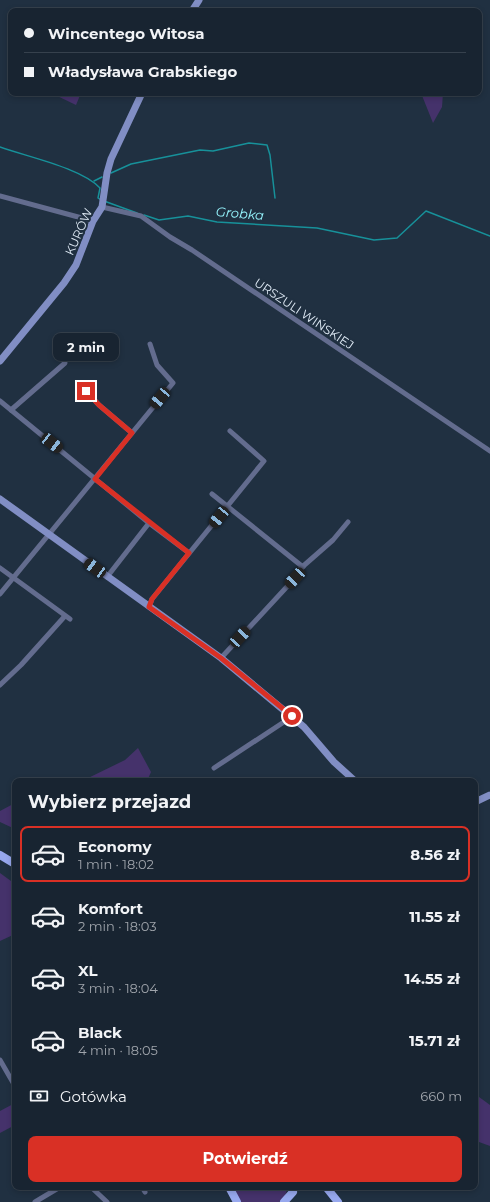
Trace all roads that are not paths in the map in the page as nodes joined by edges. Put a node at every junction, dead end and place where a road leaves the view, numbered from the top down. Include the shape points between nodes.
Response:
1 (141, 96) edge
2 (0, 196) edge
3 (103, 204) junction
4 (93, 221) junction
5 (150, 344) dead end
6 (0, 361) edge
7 (65, 363) dead end
8 (86, 391) dead end
9 (0, 401) edge
10 (11, 410) junction
11 (230, 431) dead end
12 (132, 433) junction
13 (490, 451) edge
14 (95, 479) junction
15 (212, 494) dead end
16 (0, 499) edge
17 (228, 506) junction
18 (348, 522) dead end
19 (149, 523) junction
20 (50, 535) junction
21 (189, 553) junction
22 (303, 566) junction
23 (0, 568) edge
24 (107, 577) junction
25 (13, 578) junction
26 (0, 594) edge
27 (149, 607) junction
28 (65, 616) junction
29 (70, 619) dead end
30 (221, 658) junction
31 (0, 684) edge
32 (292, 716) junction
33 (214, 768) dead end
34 (352, 778) edge
35 (490, 794) edge
36 (478, 800) edge
37 (0, 855) edge
38 (12, 862) edge
39 (0, 1060) edge
40 (12, 1081) edge
41 (55, 1190) edge
42 (94, 1190) edge
43 (229, 1190) edge
44 (230, 1190) edge
45 (293, 1190) edge
46 (294, 1190) edge
47 (328, 1190) edge
48 (35, 1202) edge
49 (107, 1202) edge
50 (231, 1202) edge
51 (237, 1202) edge
52 (284, 1202) edge
53 (290, 1202) edge
54 (338, 1202) edge

1 - 3 street, KURÓW via 111,159
2 - 4 street
3 - 4 street, KURÓW
3 - 13 street, URSZULI WIŃSKIEJ via 151,222
4 - 6 street, KURÓW via 72,272
5 - 12 street via 157,365 173,383
7 - 10 street
8 - 12 street
9 - 10 street
10 - 14 street
11 - 17 street via 264,461
12 - 14 street
14 - 19 street
14 - 20 street
15 - 17 street
16 - 20 street
17 - 21 street
17 - 22 street
18 - 22 street via 333,540
19 - 21 street
19 - 24 street
20 - 24 street
20 - 25 street
21 - 27 street via 152,599
22 - 30 street
23 - 25 street
24 - 27 street
25 - 26 street
25 - 28 street
27 - 30 street
28 - 29 street
28 - 31 street
30 - 32 street
32 - 33 street
32 - 34 street
35 - 36 street
37 - 38 main road
39 - 40 street
41 - 48 street
42 - 49 street
43 - 50 main road
44 - 51 main road
45 - 52 main road
46 - 53 street
47 - 54 main road

